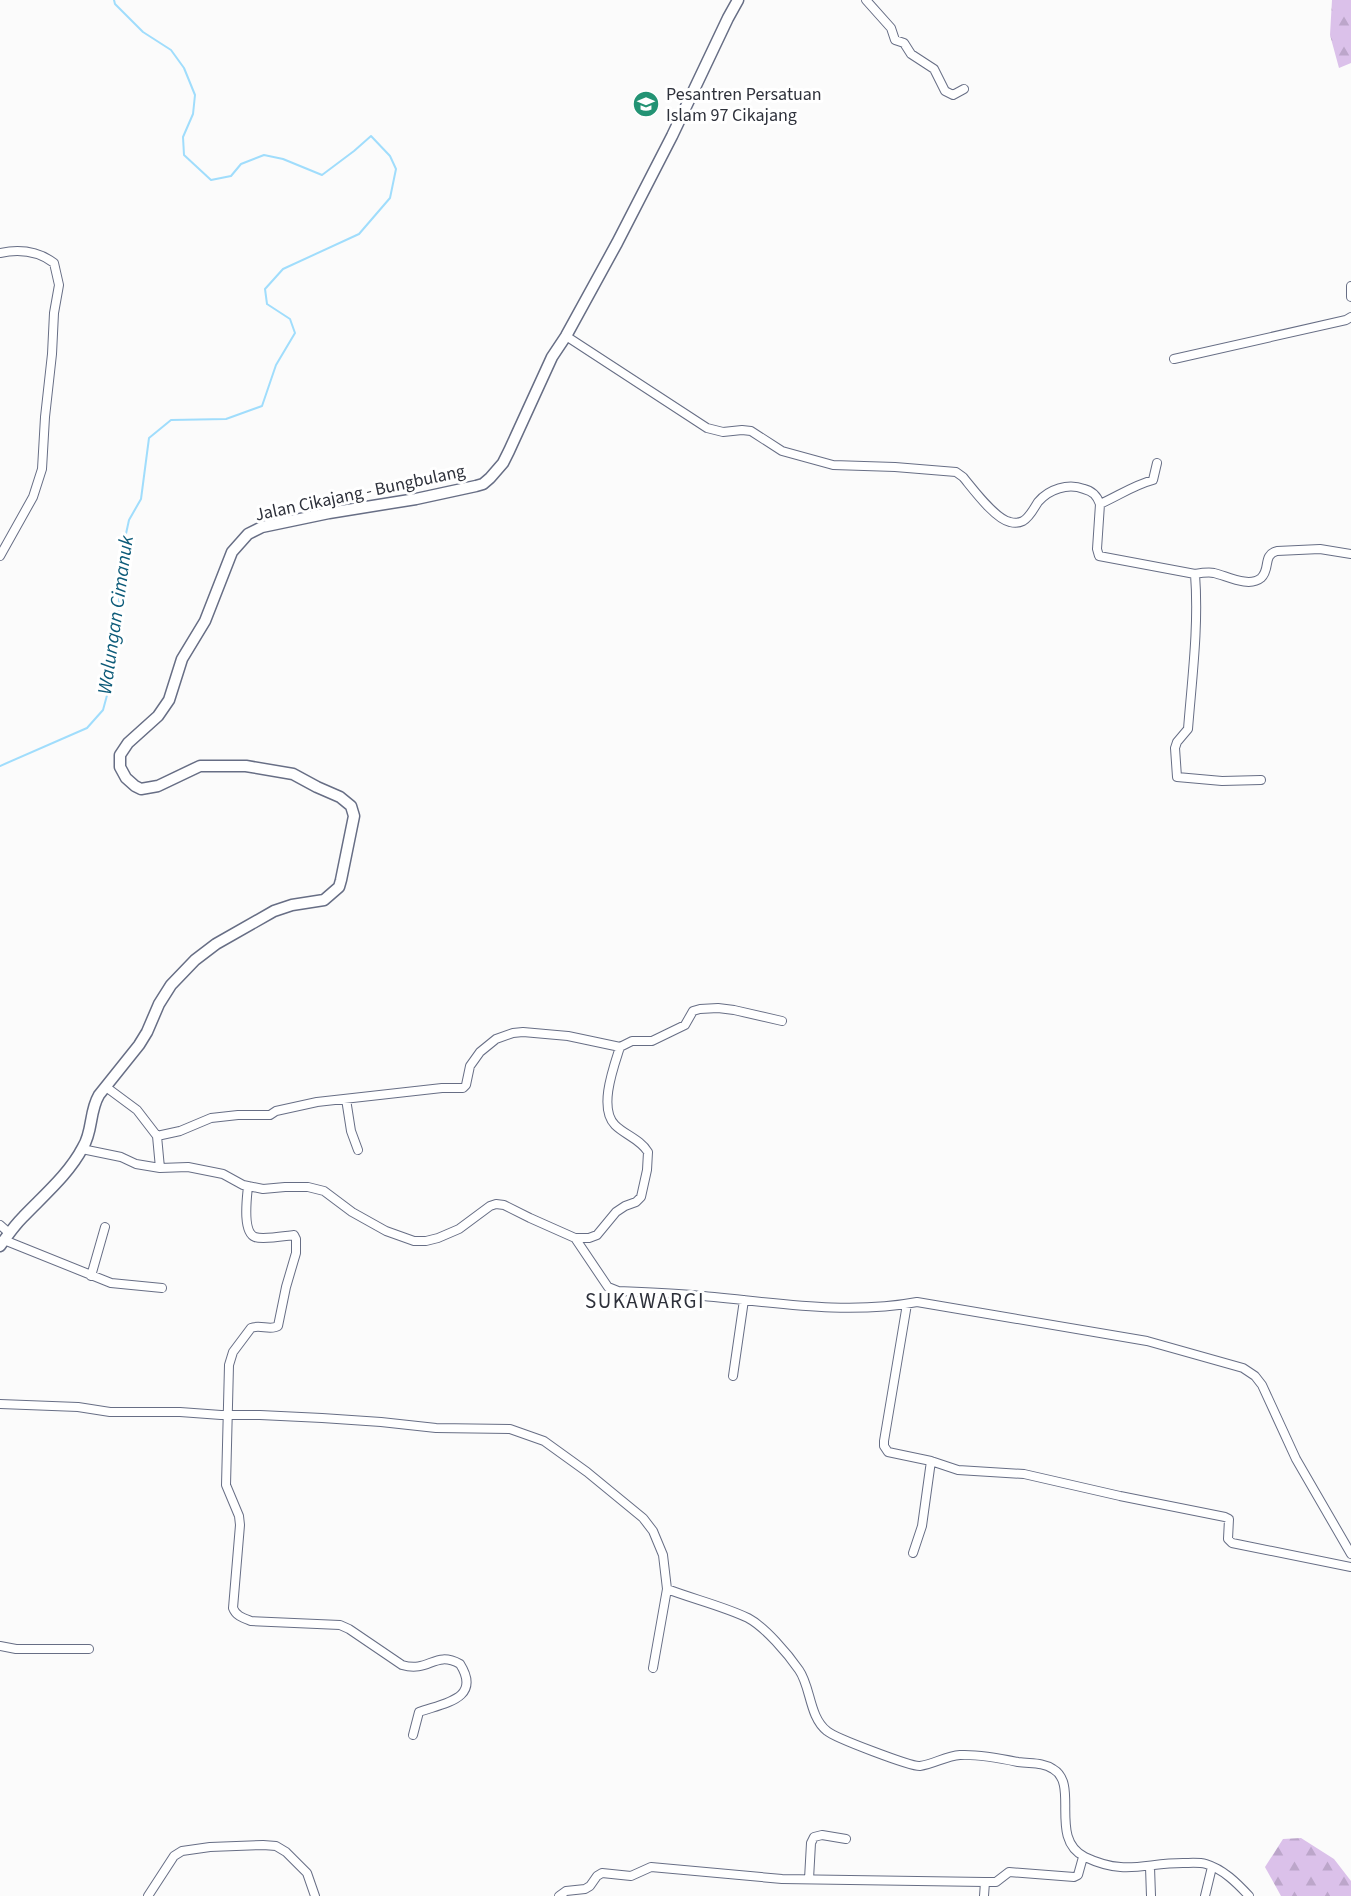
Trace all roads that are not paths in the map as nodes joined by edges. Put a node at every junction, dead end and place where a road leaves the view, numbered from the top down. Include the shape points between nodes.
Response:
1 (738, 0) edge
2 (866, 0) edge
3 (964, 89) dead end
4 (0, 253) edge
5 (1351, 286) edge
6 (1351, 297) edge
7 (1351, 317) edge
8 (566, 336) junction
9 (1174, 359) dead end
10 (1157, 463) dead end
11 (1100, 504) junction
12 (1351, 554) edge
13 (0, 556) edge
14 (1195, 574) junction
15 (1262, 780) dead end
16 (782, 1021) dead end
17 (620, 1047) junction
18 (106, 1087) junction
19 (346, 1099) junction
20 (157, 1136) junction
21 (82, 1149) junction
22 (358, 1150) dead end
23 (160, 1168) junction
24 (248, 1186) junction
25 (105, 1227) dead end
26 (3, 1236) edge
27 (575, 1238) junction
28 (92, 1276) junction
29 (162, 1288) dead end
30 (744, 1300) junction
31 (907, 1304) junction
32 (734, 1376) dead end
33 (2, 1406) edge
34 (228, 1415) junction
35 (931, 1461) junction
36 (913, 1553) dead end
37 (1351, 1554) edge
38 (1351, 1566) edge
39 (667, 1588) junction
40 (0, 1646) edge
41 (90, 1649) dead end
42 (653, 1668) dead end
43 (413, 1735) dead end
44 (846, 1839) dead end
45 (1083, 1857) junction
46 (1150, 1867) junction
47 (1212, 1867) junction
48 (809, 1879) junction
49 (985, 1882) junction
50 (148, 1896) edge
51 (315, 1896) edge
52 (559, 1896) edge
53 (984, 1896) edge
54 (1151, 1896) edge
55 (1205, 1896) edge
56 (1249, 1896) edge

1 - 8 main road, Jalan Cikajang - Bungbulang via 672,136
2 - 3 street via 891,28 895,40 934,69 945,91 953,95
4 - 13 street via 26,252 47,258 54,263 59,285 42,469 33,497
5 - 6 street
7 - 9 street
8 - 11 street via 714,430 752,431 782,451 833,465 956,472 1000,517 1011,522 1026,519 1040,500 1059,488 1090,490
8 - 18 main road, Jalan Cikajang - Bungbulang via 552,357 502,463 483,484 277,524 242,538 232,552 205,621 182,659 170,700 128,743 120,755 120,767 126,778 141,789 158,786 200,766 246,766 293,774 340,797 353,810 348,852 339,887 329,897 274,911 195,960 171,985 139,1046
10 - 11 street via 1153,480
11 - 14 street via 1099,556
12 - 14 street via 1320,549 1272,552 1262,577 1254,581 1214,573
14 - 15 street via 1196,631 1188,729 1175,748 1177,777
16 - 17 street via 734,1010 700,1009 693,1011 685,1024 652,1041 632,1041
17 - 19 street via 568,1036 513,1033 496,1039 480,1052 470,1066 463,1088
17 - 27 street via 612,1071 608,1110 615,1125 648,1152 643,1191 636,1202 616,1212 597,1235
18 - 20 street via 137,1110
18 - 21 main road, Jalan Cikajang - Bungbulang via 94,1104
19 - 20 street via 289,1107 270,1115 211,1118
19 - 22 street
20 - 23 street
21 - 23 street
21 - 26 main road, Jalan Cikajang - Bungbulang via 54,1186
23 - 24 street via 188,1167 223,1174
24 - 27 street via 324,1191 386,1231 414,1241 438,1238 496,1204
24 - 34 street via 250,1233 260,1237 295,1236 296,1253 278,1326 253,1327 230,1358
25 - 28 street
26 - 28 street
27 - 30 street via 608,1287 618,1292
28 - 29 street via 120,1285
30 - 31 street via 837,1308
30 - 32 street
31 - 35 street via 884,1446 892,1453
31 - 37 street via 943,1305 1148,1341 1243,1368 1262,1385 1296,1459
33 - 34 street
34 - 39 street via 510,1429 544,1442 643,1518 663,1555
34 - 43 street via 226,1485 240,1525 232,1602 235,1612 251,1621 340,1625 402,1665 420,1667 446,1658 460,1664 466,1678 462,1696 419,1712
35 - 36 street via 922,1526
35 - 38 street via 958,1470 1024,1474 1225,1517 1229,1519 1232,1543
39 - 42 street
39 - 45 street via 750,1619 773,1638 799,1670 817,1717 827,1731 919,1767 960,1755 1043,1764 1056,1770 1064,1784 1064,1823 1069,1840
40 - 41 street
44 - 48 street via 814,1837
45 - 46 street via 1114,1868
45 - 49 street via 1074,1877 1009,1872 996,1882
46 - 47 street via 1170,1863
46 - 54 street
47 - 55 street
47 - 56 street via 1226,1874
48 - 49 street
48 - 52 street via 651,1867 631,1876 602,1873 585,1889
49 - 53 street
50 - 51 street via 174,1856 182,1851 263,1845 286,1852 307,1873

